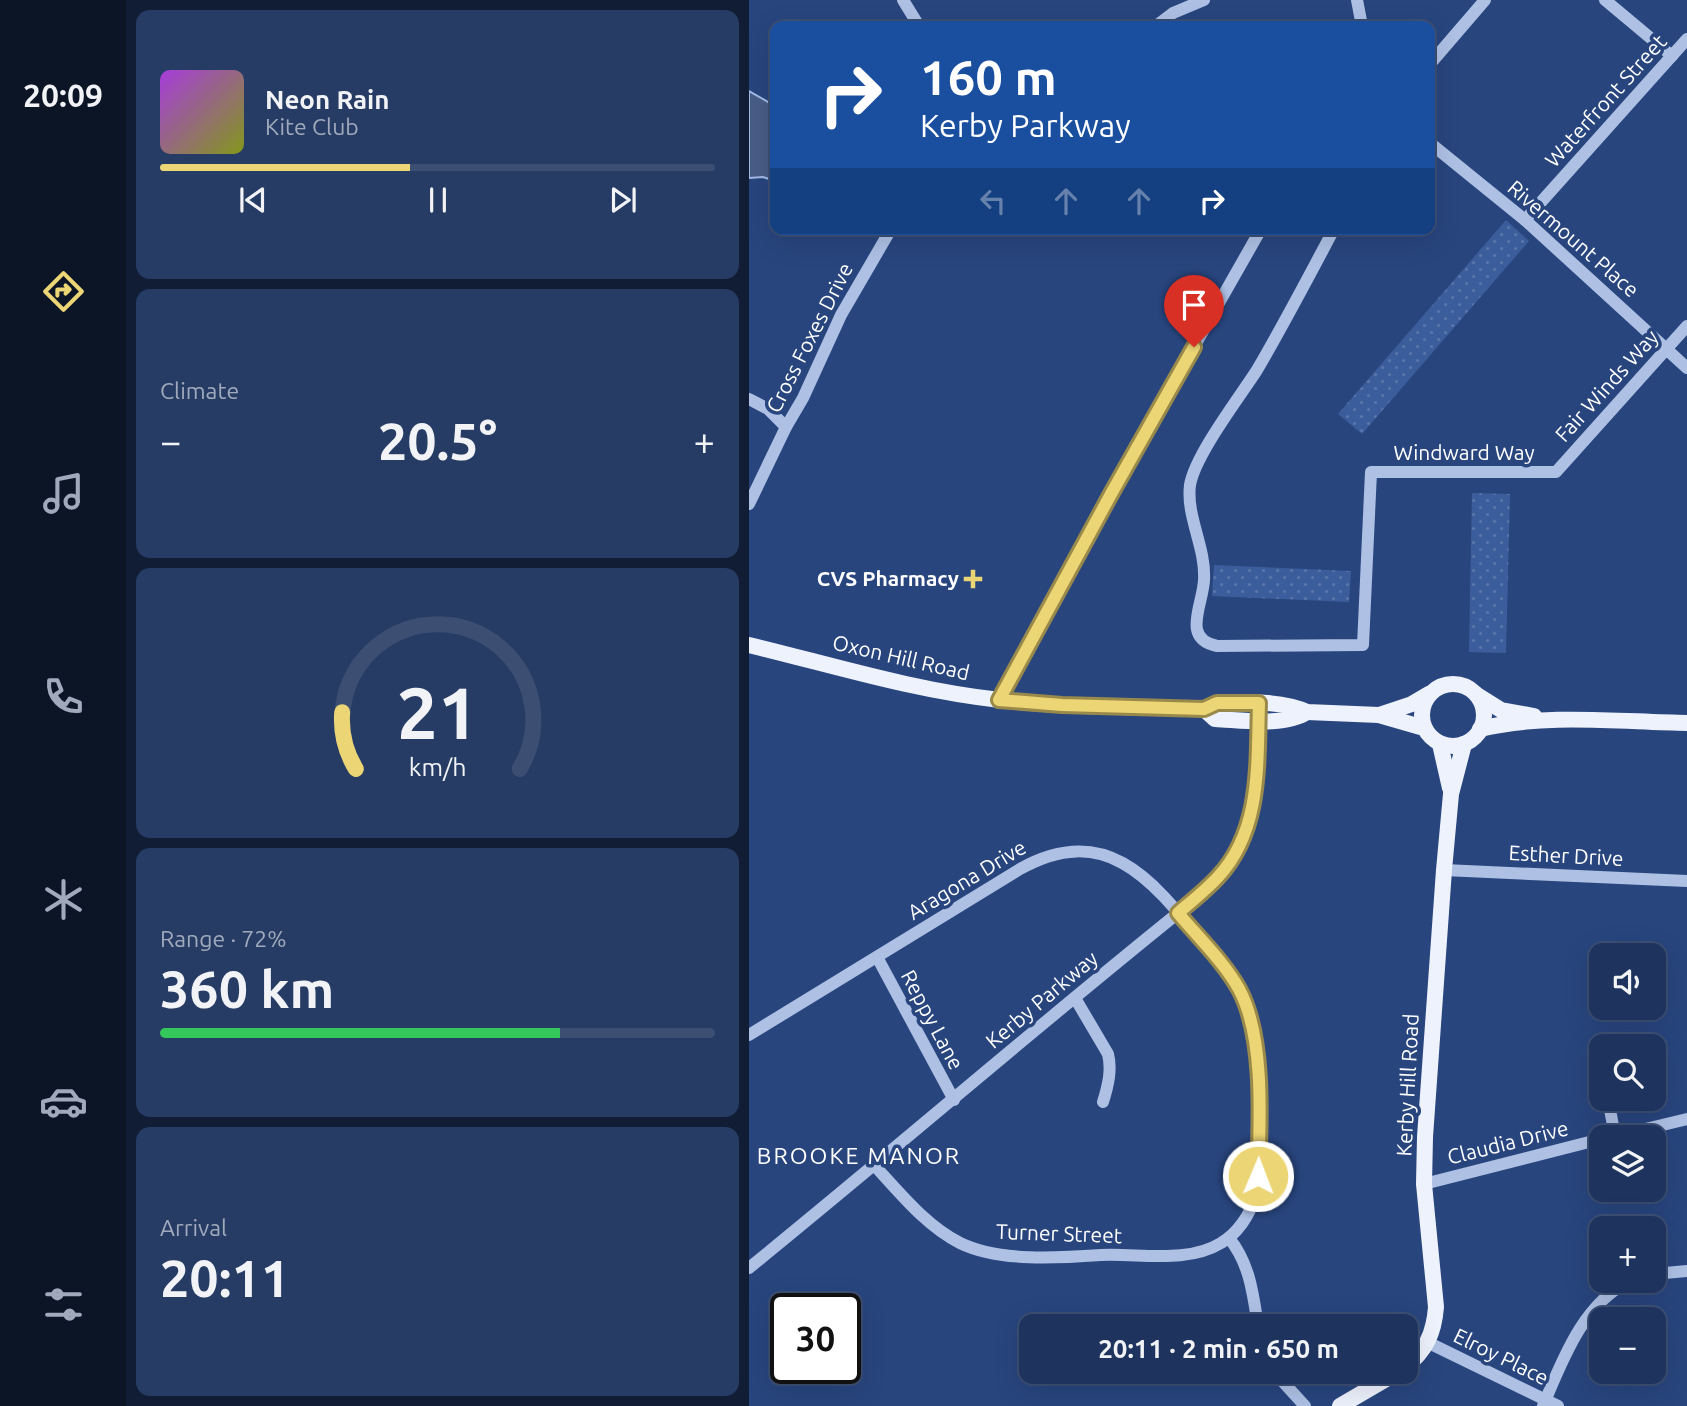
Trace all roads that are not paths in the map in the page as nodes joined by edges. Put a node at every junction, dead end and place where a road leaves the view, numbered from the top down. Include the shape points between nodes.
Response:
1 (902, 0) edge
2 (1204, 0) edge
3 (1486, 0) edge
4 (1605, 0) edge
5 (1359, 1) edge
6 (916, 21) edge
7 (1163, 21) edge
8 (1361, 21) edge
9 (1687, 39) edge
10 (1672, 56) junction
11 (1435, 58) edge
12 (1435, 148) edge
13 (1525, 220) junction
14 (888, 235) edge
15 (1258, 235) edge
16 (1332, 235) edge
17 (1687, 326) edge
18 (1668, 348) junction
19 (1687, 368) edge
20 (749, 399) edge
21 (786, 427) junction
22 (1556, 472) joint
23 (749, 503) edge
24 (749, 645) edge
25 (1429, 694) junction
26 (1477, 694) junction
27 (999, 700) junction
28 (1259, 703) junction
29 (1204, 709) junction
30 (1307, 712) junction
31 (1379, 715) junction
32 (1259, 720) junction
33 (1550, 720) junction
34 (1687, 723) edge
35 (1424, 728) junction
36 (1481, 729) junction
37 (1440, 744) junction
38 (1464, 744) junction
39 (1451, 794) junction
40 (1444, 870) junction
41 (1687, 881) edge
42 (1178, 913) junction
43 (877, 957) junction
44 (1075, 998) junction
45 (749, 1035) edge
46 (954, 1100) junction
47 (1103, 1102) dead end
48 (1687, 1119) edge
49 (1662, 1125) edge
50 (1589, 1142) edge
51 (874, 1165) junction
52 (1424, 1184) junction
53 (1230, 1238) junction
54 (749, 1268) edge
55 (1687, 1271) edge
56 (1666, 1273) edge
57 (1611, 1293) edge
58 (1256, 1314) edge
59 (1427, 1342) junction
60 (1418, 1356) edge
61 (1285, 1384) edge
62 (1378, 1384) edge
63 (1544, 1403) edge
64 (1304, 1406) edge
65 (1340, 1406) edge
66 (1558, 1406) edge

1 - 6 street
2 - 7 street
3 - 11 street
4 - 10 street
5 - 8 street
9 - 10 street, Waterfront Street
10 - 13 street, Waterfront Street
12 - 13 street, Rivermount Place
13 - 18 street, Rivermount Place
14 - 21 street, Cross Foxes Drive via 841,315
15 - 27 street
16 - 22 street, Windward Way via 1258,369 1193,474 1189,503 1204,580 1196,629 1199,637 1217,646 1363,645 1371,472
17 - 18 street, Fair Winds Way
18 - 19 street, Rivermount Place
18 - 22 street, Fair Winds Way
20 - 21 street
21 - 23 street, Cross Foxes Drive
24 - 27 main road, Oxon Hill Road via 903,683
25 - 26 main road via 1448,683
25 - 31 main road, Oxon Hill Road
25 - 35 main road via 1421,710
26 - 33 main road via 1501,710
26 - 36 main road via 1483,705
27 - 29 main road, Oxon Hill Road
28 - 29 main road, Oxon Hill Road via 1217,703
28 - 30 main road, Oxon Hill Road
28 - 32 street, Kerby Parkway
29 - 32 main road via 1215,719
30 - 31 main road, Oxon Hill Road
30 - 32 main road via 1297,719
31 - 35 main road, Oxon Hill Road
32 - 42 street, Kerby Parkway via 1255,788 1247,826 1227,866
33 - 34 main road
33 - 36 main road
35 - 37 main road
36 - 38 main road
37 - 38 main road
37 - 39 main road, Kerby Hill Road
38 - 39 main road, Kerby Hill Road
39 - 40 main road, Kerby Hill Road
40 - 41 street, Esther Drive
40 - 52 main road, Kerby Hill Road
42 - 43 street, Aragona Drive via 1124,862 1097,854 1061,853 1029,864
42 - 44 street, Kerby Parkway
42 - 53 street, Aragona Drive via 1233,980 1250,1016 1255,1042 1257,1186 1250,1209
43 - 45 street, Aragona Drive
43 - 46 street, Reppy Lane
44 - 46 street, Kerby Parkway
44 - 47 street via 1108,1054
46 - 51 street, Kerby Parkway
48 - 49 street
50 - 52 street, Claudia Drive
51 - 53 street, Turner Street via 931,1222 963,1244 986,1251 1058,1257 1170,1255 1201,1251
51 - 54 street, Kerby Parkway
52 - 59 main road, Kerby Hill Road via 1436,1307
53 - 58 street via 1252,1283
55 - 56 street
57 - 63 street via 1579,1329
59 - 60 main road, Kerby Hill Road
59 - 63 street, Elroy Place
61 - 64 street
62 - 65 main road
63 - 66 street, Elroy Place

